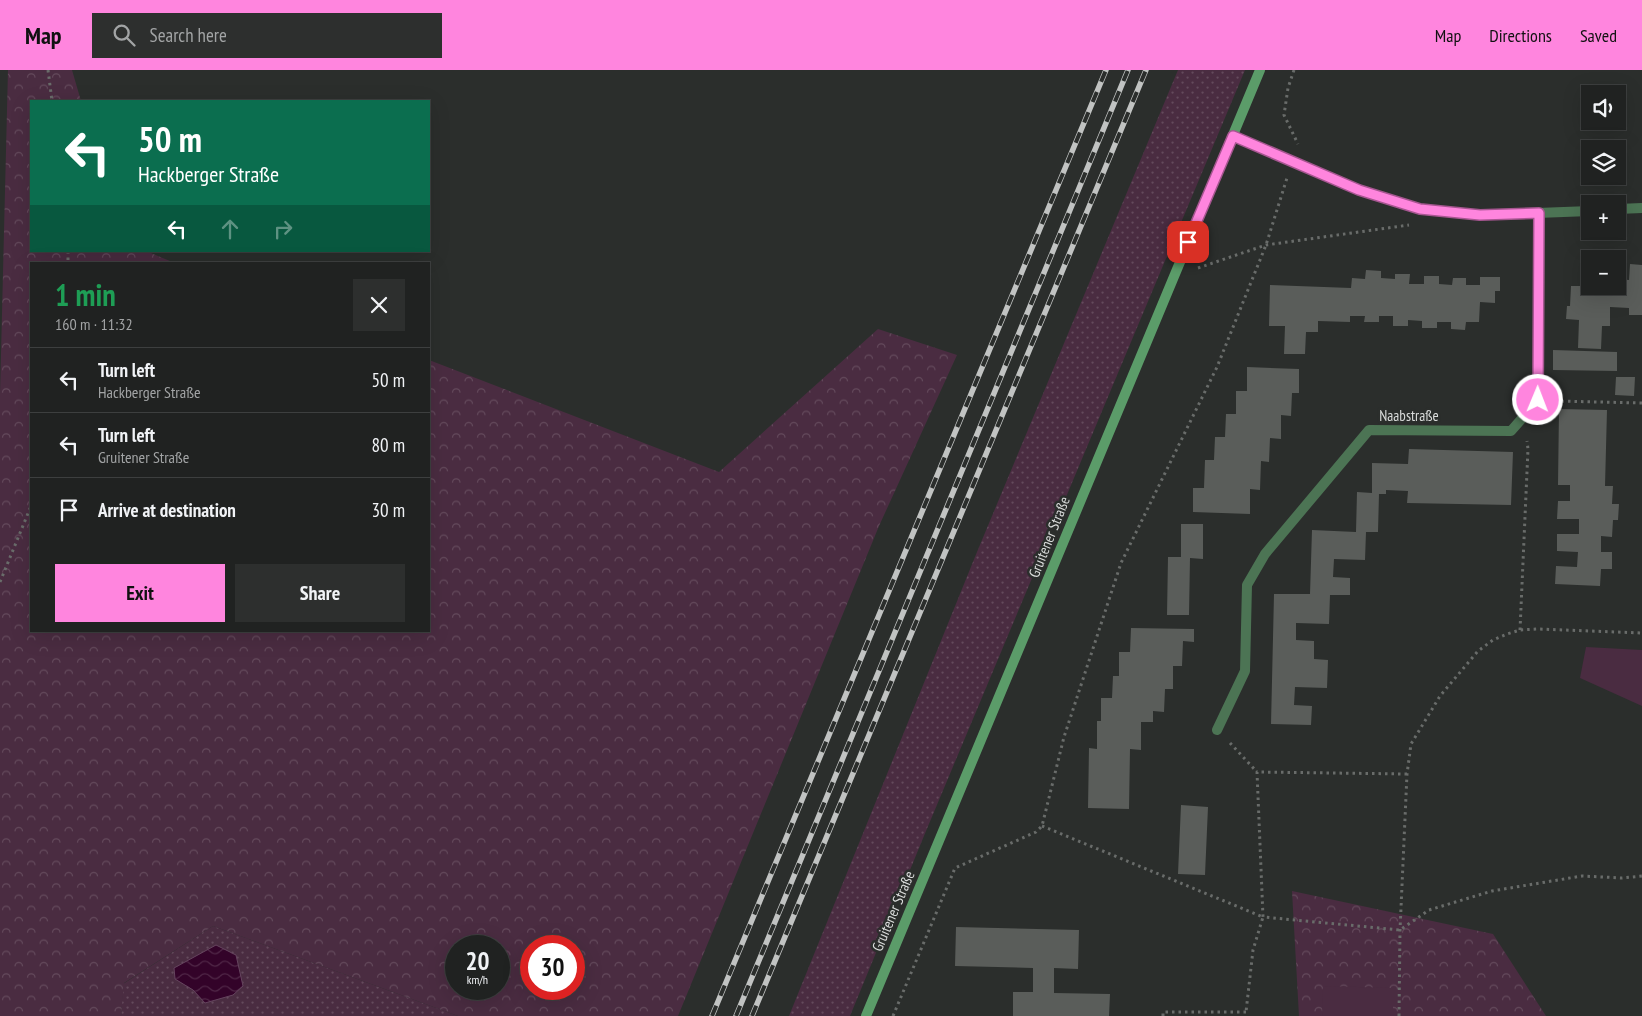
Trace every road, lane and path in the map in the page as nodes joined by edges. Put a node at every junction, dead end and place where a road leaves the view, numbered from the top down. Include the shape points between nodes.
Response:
1 (48, 70) edge
2 (1260, 70) edge
3 (52, 100) edge
4 (1233, 136) junction
5 (1642, 208) edge
6 (1626, 209) edge
7 (1581, 211) edge
8 (1539, 213) junction
9 (1412, 225) dead end
10 (1266, 245) junction
11 (1173, 277) junction
12 (1538, 400) junction
13 (1642, 403) edge
14 (1524, 416) junction
15 (30, 508) edge
16 (0, 582) edge
17 (1520, 630) junction
18 (1642, 633) edge
19 (1217, 730) joint
20 (1257, 772) junction
21 (1407, 774) junction
22 (1042, 826) junction
23 (1642, 876) edge
24 (1263, 918) junction
25 (1400, 930) junction
26 (1246, 1014) edge
27 (866, 1016) edge
28 (893, 1016) edge
29 (1163, 1016) edge
30 (1399, 1016) edge

1 - 3 path
2 - 4 main road, Gruitener Straße
4 - 8 street via 1359,190 1420,209 1480,215
4 - 11 main road, Gruitener Straße
5 - 6 street
7 - 8 street
8 - 12 street
9 - 10 path
10 - 11 path
10 - 22 path via 1217,367 1120,563 1064,737
11 - 27 main road, Gruitener Straße
12 - 13 path
12 - 14 street, Naabstraße
14 - 17 path via 1528,449
14 - 19 street, Naabstraße via 1511,431 1368,430 1265,554 1247,585 1245,671
15 - 16 path
17 - 18 path
17 - 21 path via 1485,646 1440,696 1411,744
19 - 20 path
20 - 21 path
20 - 24 path
21 - 25 path
22 - 24 path
22 - 28 path via 1036,832 955,868
23 - 25 path via 1582,876 1492,891 1429,910
24 - 25 path
24 - 26 path via 1253,950
25 - 30 path
26 - 29 path via 1163,1012

